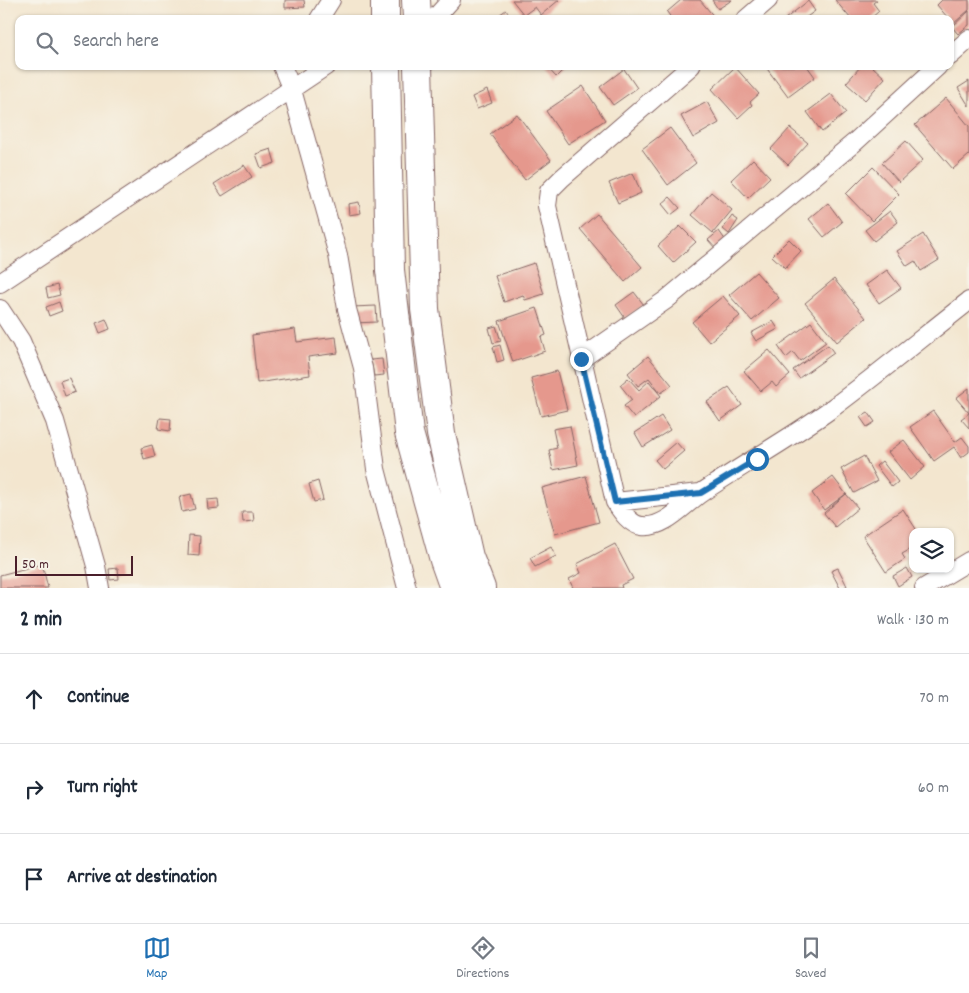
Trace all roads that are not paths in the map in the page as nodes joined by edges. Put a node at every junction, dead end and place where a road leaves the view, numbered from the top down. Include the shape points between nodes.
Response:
1 (331, 0) edge
2 (385, 0) edge
3 (451, 0) edge
4 (768, 0) edge
5 (420, 8) edge
6 (322, 15) edge
7 (385, 15) edge
8 (403, 15) edge
9 (751, 15) edge
10 (969, 38) edge
11 (954, 52) edge
12 (284, 70) edge
13 (320, 70) edge
14 (386, 70) edge
15 (418, 70) edge
16 (686, 70) edge
17 (934, 70) edge
18 (292, 90) junction
19 (0, 282) edge
20 (969, 301) edge
21 (0, 309) edge
22 (581, 359) junction
23 (701, 493) junction
24 (615, 502) junction
25 (969, 561) edge
26 (100, 588) edge
27 (407, 588) edge
28 (454, 588) edge
29 (481, 588) edge
30 (924, 588) edge

1 - 6 street
2 - 7 highway
3 - 5 street
4 - 9 street
5 - 8 street
10 - 11 street
12 - 18 street
13 - 18 street
14 - 28 highway via 390,270 409,433
15 - 29 highway via 426,319 441,434 470,557
16 - 22 street via 549,191 547,206
17 - 22 street via 855,142 666,300
18 - 19 street
18 - 27 street via 338,255 347,309 363,368 376,469
20 - 23 street via 832,408
21 - 26 street via 22,341 55,421
22 - 24 street
23 - 24 street
23 - 24 street via 668,518 642,526 632,522
25 - 30 street

